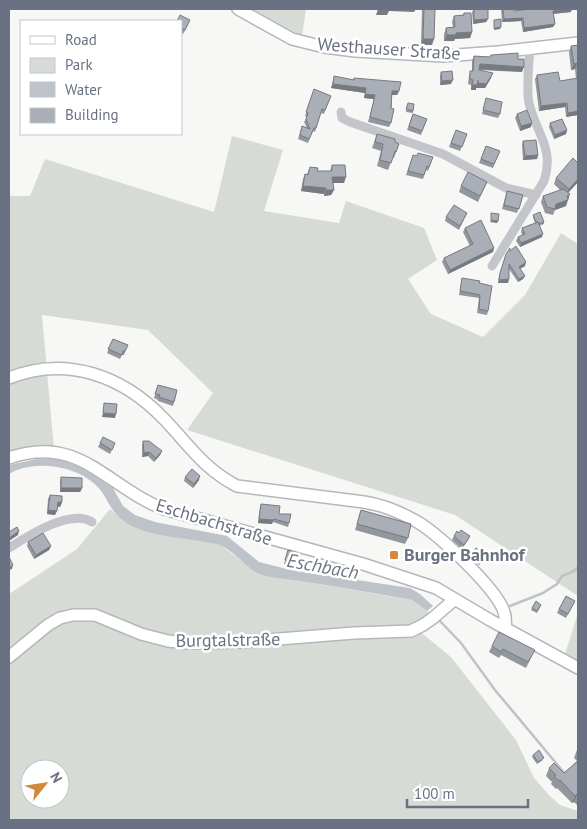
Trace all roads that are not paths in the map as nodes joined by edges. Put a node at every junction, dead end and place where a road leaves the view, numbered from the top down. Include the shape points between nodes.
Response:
1 (238, 9) edge
2 (578, 43) edge
3 (530, 48) junction
4 (341, 112) dead end
5 (536, 195) junction
6 (492, 266) dead end
7 (9, 378) edge
8 (9, 458) edge
9 (92, 522) dead end
10 (9, 548) edge
11 (455, 599) junction
12 (505, 628) junction
13 (9, 657) edge
14 (578, 668) edge

1 - 3 main road, Westhauser Straße via 292,39 324,47 443,56
2 - 3 main road, Westhauser Straße
3 - 5 street via 529,102 546,146 548,166
4 - 5 street via 342,118 350,122 443,154 506,188
5 - 6 street
7 - 12 main road via 54,368 99,375 137,395 218,476 237,486 364,502 413,519 440,539 487,586 506,616
8 - 11 main road, Eschbachstraße via 36,452 69,456 91,465 164,509 363,564 436,588
9 - 10 street via 68,518
11 - 12 main road, Eschbachstraße
11 - 13 main road, Burgtalstraße via 417,629 242,642 188,643 151,637 95,615 77,614 53,622
12 - 14 main road, Eschbachstraße

